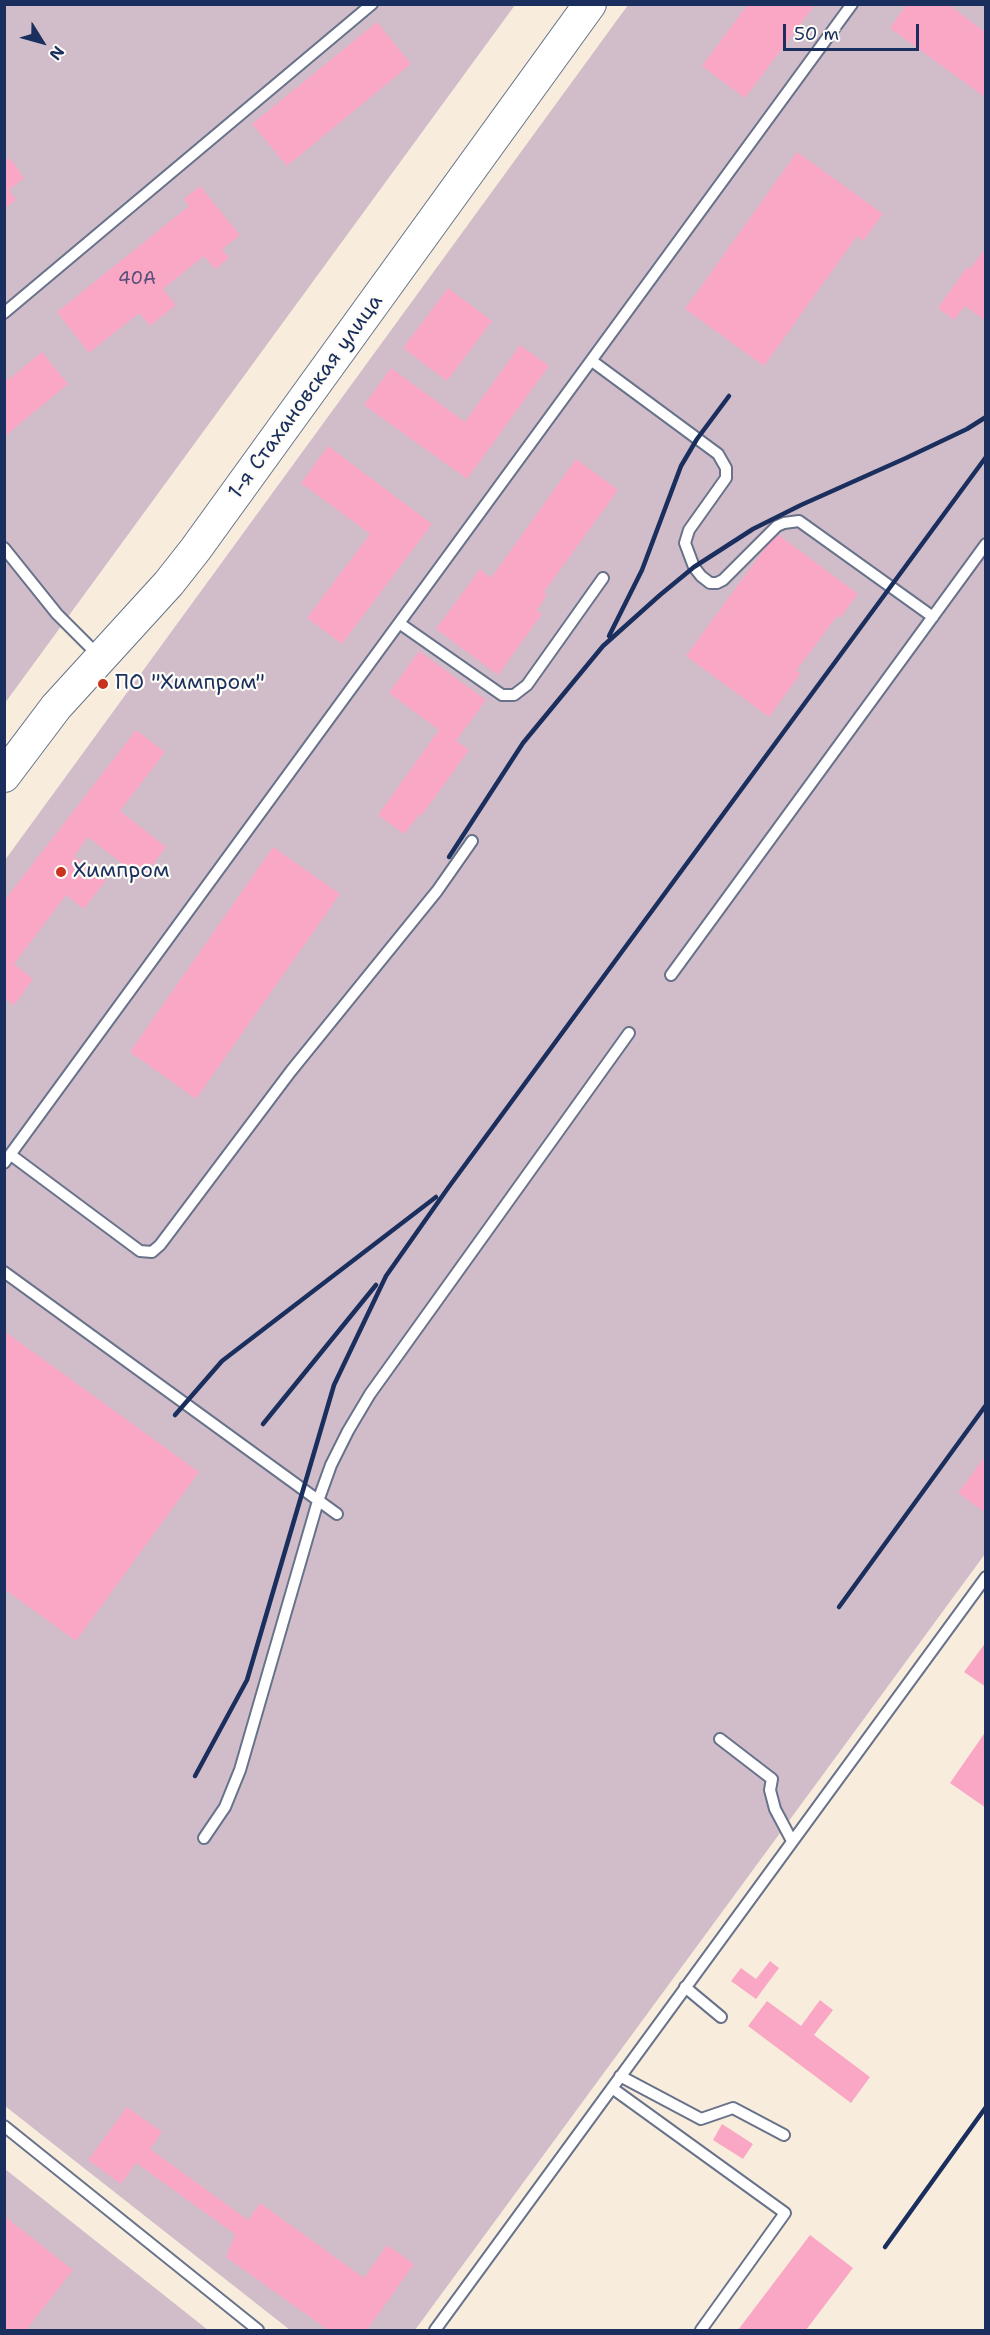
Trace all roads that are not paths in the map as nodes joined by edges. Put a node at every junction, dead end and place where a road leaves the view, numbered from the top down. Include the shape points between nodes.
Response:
1 (372, 4) edge
2 (590, 4) edge
3 (852, 4) edge
4 (4, 313) edge
5 (592, 361) junction
6 (986, 544) edge
7 (4, 548) edge
8 (603, 578) dead end
9 (933, 617) junction
10 (399, 623) junction
11 (100, 657) junction
12 (4, 776) edge
13 (472, 841) dead end
14 (671, 975) dead end
15 (629, 1033) dead end
16 (8, 1159) edge
17 (4, 1272) edge
18 (318, 1501) junction
19 (337, 1514) dead end
20 (986, 1577) edge
21 (720, 1739) dead end
22 (204, 1838) dead end
23 (792, 1841) junction
24 (686, 1987) junction
25 (721, 2017) dead end
26 (620, 2076) junction
27 (612, 2088) junction
28 (4, 2126) edge
29 (784, 2135) dead end
30 (258, 2331) edge
31 (435, 2331) edge
32 (701, 2331) edge

1 - 4 lane
2 - 11 main road, 1-я Стахановская улица via 195,550
3 - 5 lane
5 - 9 lane via 718,454 726,468 726,478 689,530 685,543 700,576 710,583 723,580 777,526 799,521
5 - 10 lane
6 - 9 lane
7 - 11 lane via 57,614
8 - 10 lane via 527,685 514,695 502,695
9 - 14 lane
10 - 16 lane
11 - 12 main road, 1-я Стахановская улица
13 - 16 lane via 437,891 291,1071 152,1252 140,1251
15 - 18 lane via 370,1394 348,1431
17 - 18 lane
18 - 19 lane
18 - 22 lane via 240,1770 225,1807
20 - 23 lane
21 - 23 lane via 772,1779 774,1809
23 - 24 lane
24 - 25 lane
24 - 26 lane
26 - 27 lane
26 - 29 lane via 701,2119 733,2108
27 - 31 lane
27 - 32 lane via 785,2213
28 - 30 lane

